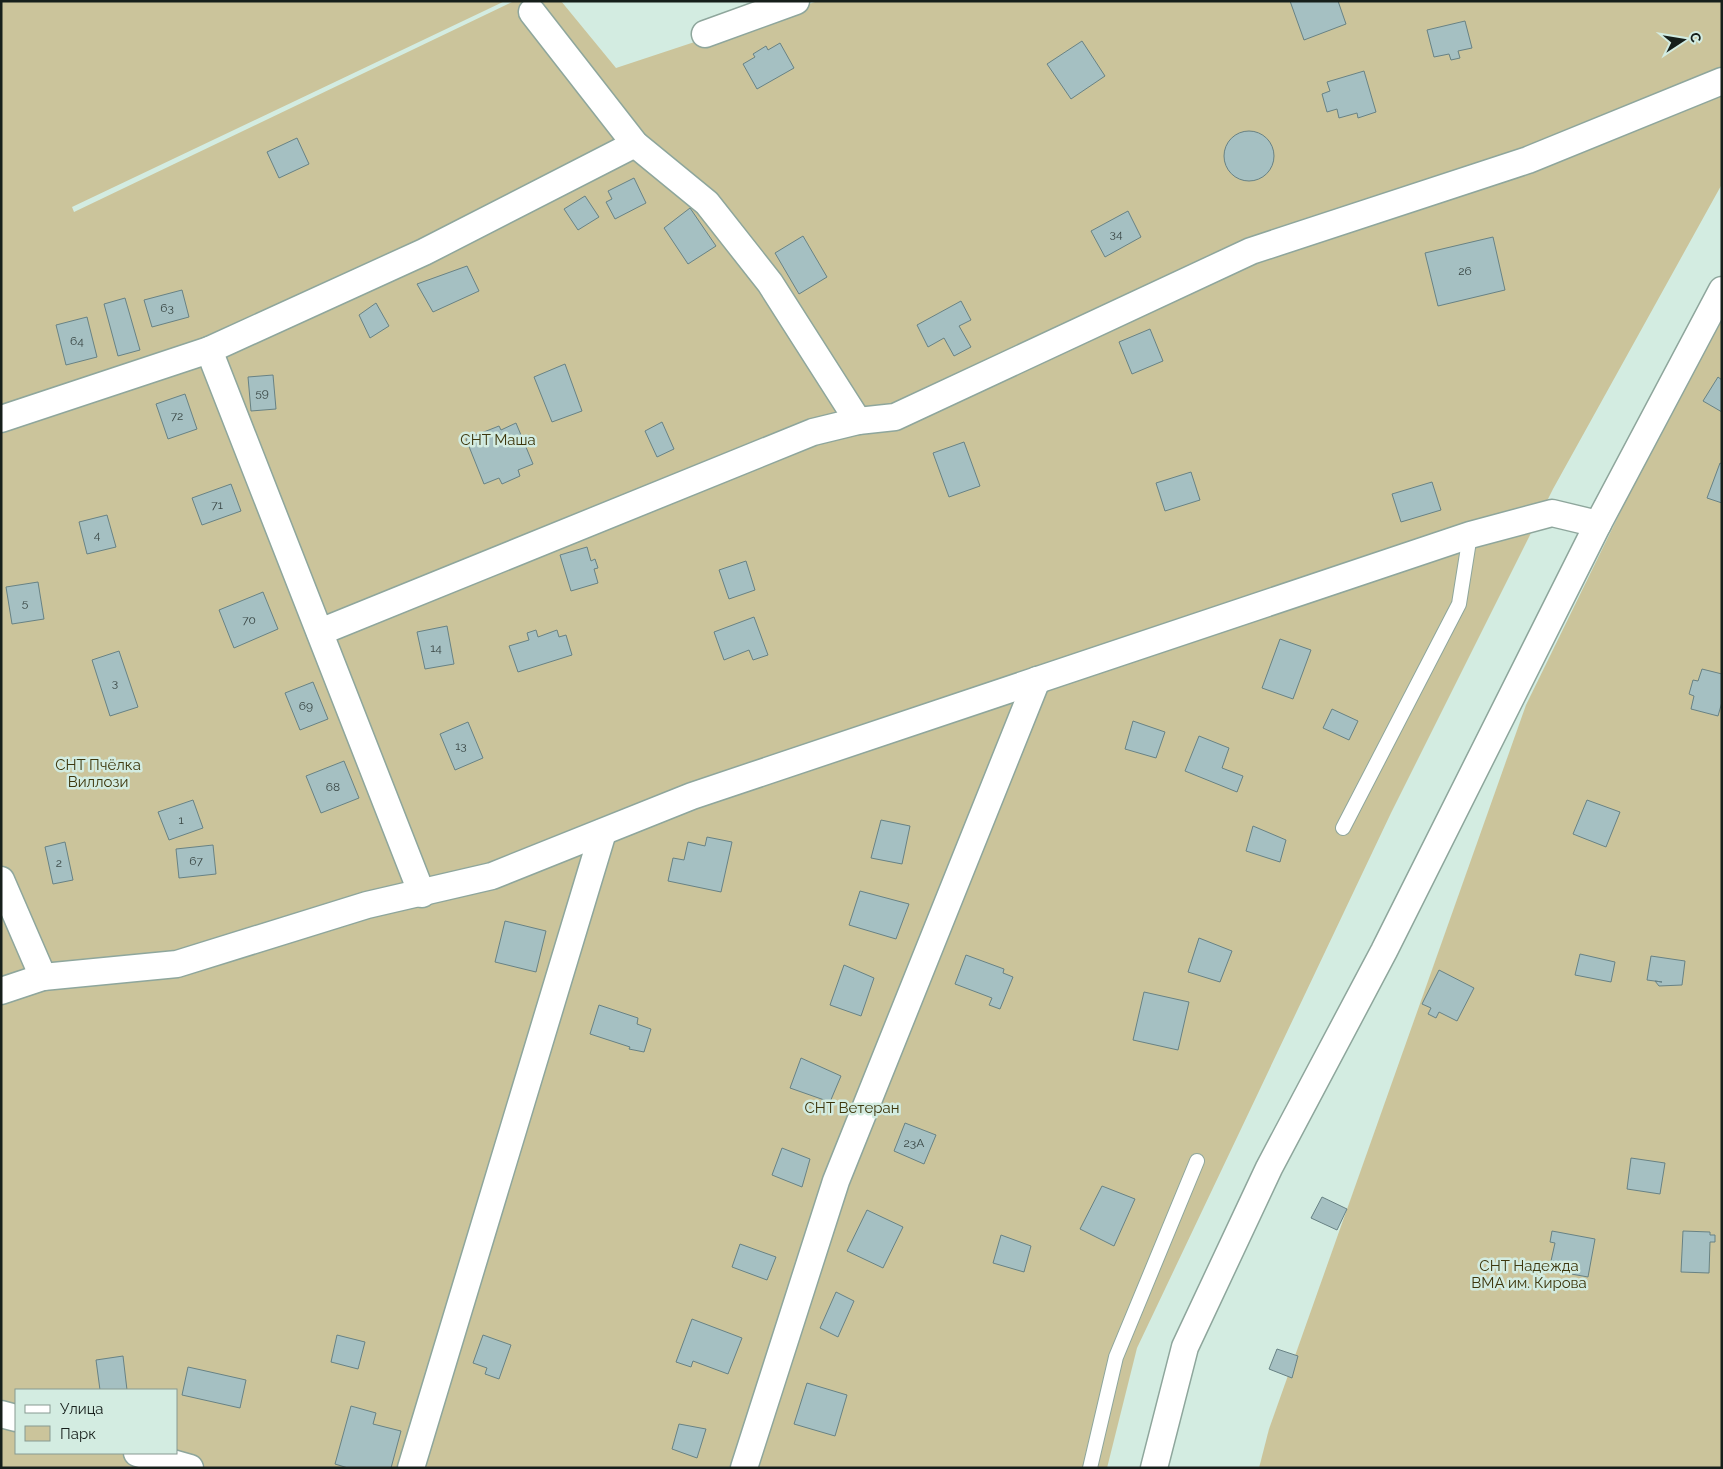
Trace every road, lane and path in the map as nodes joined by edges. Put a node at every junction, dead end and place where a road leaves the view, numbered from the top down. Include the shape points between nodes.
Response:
1 (796, 1) edge
2 (532, 12) dead end
3 (705, 34) dead end
4 (1722, 81) edge
5 (635, 144) junction
6 (1722, 290) edge
7 (209, 350) junction
8 (1, 419) edge
9 (858, 421) junction
10 (1598, 524) junction
11 (1470, 535) junction
12 (320, 632) junction
13 (1037, 680) junction
14 (1343, 828) dead end
15 (603, 832) junction
16 (1, 880) edge
17 (422, 894) junction
18 (43, 977) junction
19 (1, 991) edge
20 (1197, 1161) dead end
21 (1, 1414) edge
22 (15, 1418) edge
23 (141, 1454) edge
24 (190, 1468) edge
25 (411, 1468) edge
26 (744, 1468) edge
27 (1090, 1468) edge
28 (1154, 1468) edge

1 - 3 street
2 - 5 street
4 - 9 street via 1528,160 1251,251 896,417
5 - 7 street via 424,252
5 - 9 street via 707,203 770,283
6 - 10 street
7 - 8 street
7 - 12 street
9 - 12 street via 813,432
10 - 11 street via 1552,514
10 - 28 street via 1384,951 1269,1168 1185,1348
11 - 13 street
11 - 14 lane via 1459,604
12 - 17 street
13 - 15 street via 692,796
13 - 26 street via 836,1181
15 - 17 street via 492,876
15 - 25 street
16 - 18 street
17 - 18 street via 310,921 176,964
18 - 19 street
20 - 27 lane via 1116,1357
21 - 22 street
23 - 24 street

